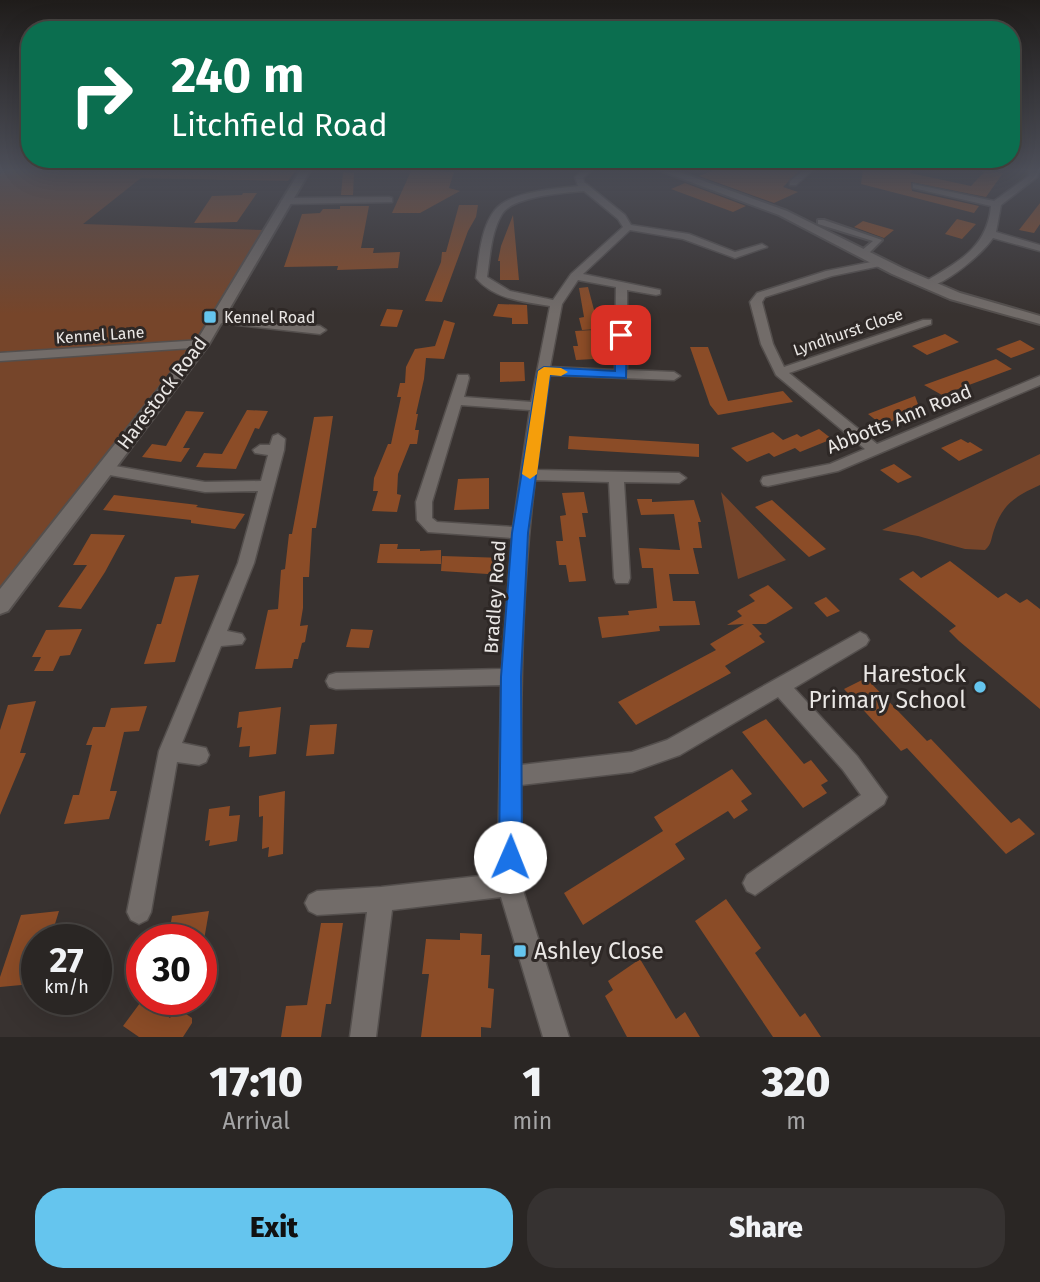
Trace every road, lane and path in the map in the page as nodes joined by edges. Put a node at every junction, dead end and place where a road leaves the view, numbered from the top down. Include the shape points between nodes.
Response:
1 (276, 217) edge
2 (496, 217) edge
3 (623, 217) edge
4 (792, 217) edge
5 (994, 217) edge
6 (821, 222) dead end
7 (628, 227) junction
8 (991, 234) junction
9 (762, 247) dead end
10 (1040, 248) edge
11 (864, 253) junction
12 (881, 263) junction
13 (575, 276) junction
14 (928, 285) junction
15 (622, 286) junction
16 (656, 292) dead end
17 (556, 304) junction
18 (215, 320) junction
19 (1040, 320) edge
20 (927, 322) dead end
21 (320, 330) dead end
22 (202, 344) junction
23 (0, 357) edge
24 (544, 371) junction
25 (780, 372) junction
26 (621, 375) junction
27 (674, 376) dead end
28 (463, 378) dead end
29 (1040, 380) edge
30 (456, 401) junction
31 (537, 406) junction
32 (272, 446) dead end
33 (877, 451) junction
34 (104, 469) junction
35 (530, 475) junction
36 (616, 476) junction
37 (679, 478) dead end
38 (768, 481) dead end
39 (265, 486) junction
40 (520, 533) junction
41 (622, 578) dead end
42 (0, 605) edge
43 (214, 638) junction
44 (236, 639) dead end
45 (860, 640) dead end
46 (511, 677) junction
47 (337, 681) dead end
48 (780, 686) junction
49 (169, 751) junction
50 (199, 755) dead end
51 (512, 776) junction
52 (755, 883) dead end
53 (509, 884) junction
54 (381, 899) junction
55 (317, 902) dead end
56 (139, 912) dead end
57 (363, 1037) edge
58 (556, 1037) edge

1 - 18 street, Harestock Road
2 - 17 street via 481,278 506,294
3 - 7 street
4 - 11 street
5 - 8 street
6 - 11 street via 878,240
7 - 9 street via 685,236 735,256
7 - 13 street, Bradley Road
8 - 10 street
8 - 14 street via 959,265
11 - 12 street
12 - 14 street
12 - 25 street via 761,295 756,310
13 - 15 street
13 - 17 street, Bradley Road
14 - 19 street
15 - 16 street
15 - 26 street
17 - 24 street, Bradley Road
18 - 21 street
18 - 22 street, Harestock Road
20 - 25 street, Lyndhurst Close
22 - 23 street, Kennel Lane
22 - 34 street, Harestock Road
24 - 26 street
24 - 31 street, Bradley Road
25 - 33 street
26 - 27 street
28 - 30 street
29 - 33 street, Abbotts Ann Road
30 - 31 street
30 - 40 street via 422,516 434,528
31 - 35 street, Bradley Road
32 - 39 street
33 - 38 street, Abbotts Ann Road via 833,468
34 - 39 street via 205,486
34 - 42 street, Harestock Road
35 - 36 street
35 - 40 street, Bradley Road
36 - 37 street
36 - 41 street
39 - 43 street via 246,563
40 - 46 street, Bradley Road
43 - 44 street
43 - 49 street
45 - 48 street
46 - 47 street
46 - 51 street, Bradley Road
48 - 51 street via 673,748 632,762
48 - 52 street via 876,797
49 - 50 street
49 - 56 street
51 - 53 street, Bradley Road
53 - 54 street
53 - 58 street, Bradley Road
54 - 55 street
54 - 57 street

